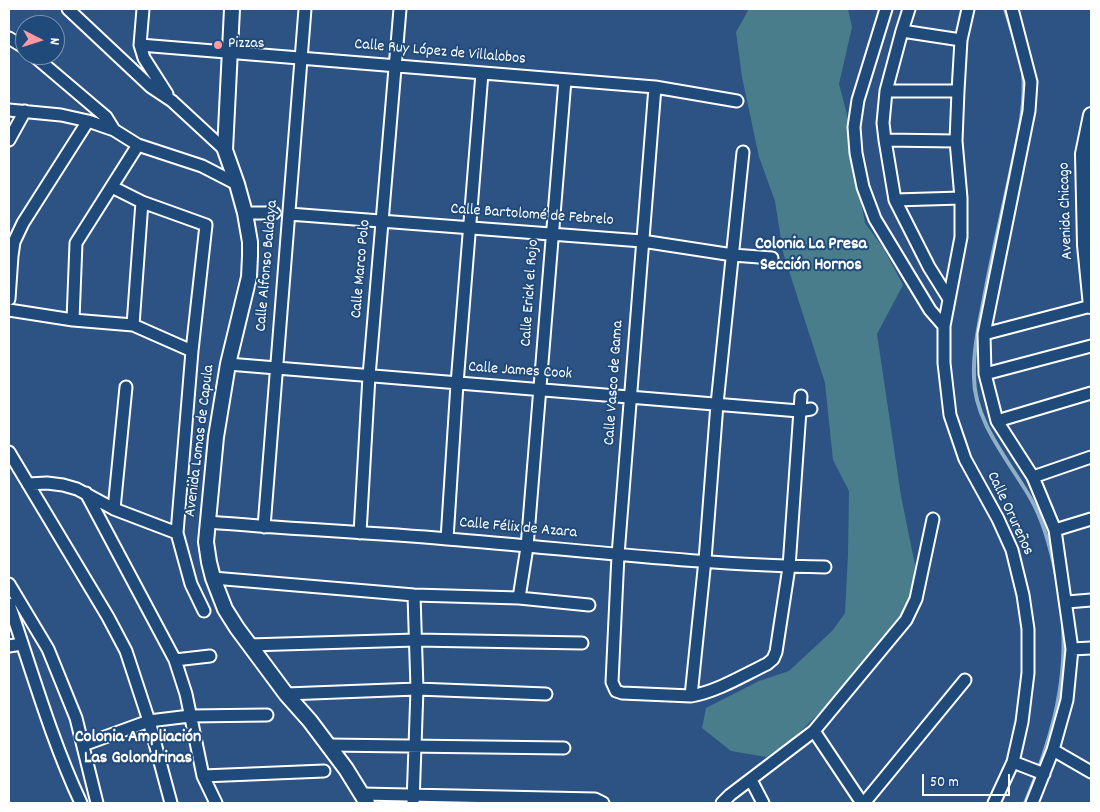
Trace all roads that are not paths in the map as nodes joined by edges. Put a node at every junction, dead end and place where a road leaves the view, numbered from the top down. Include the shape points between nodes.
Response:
1 (68, 9) edge
2 (143, 9) edge
3 (232, 9) edge
4 (305, 9) edge
5 (400, 9) edge
6 (886, 9) edge
7 (909, 9) edge
8 (968, 9) edge
9 (1012, 9) edge
10 (902, 31) junction
11 (961, 40) junction
12 (140, 45) junction
13 (229, 52) junction
14 (301, 58) junction
15 (45, 65) edge
16 (395, 66) junction
17 (482, 73) junction
18 (565, 80) junction
19 (655, 87) junction
20 (886, 91) junction
21 (958, 91) junction
22 (737, 100) dead end
23 (172, 102) junction
24 (9, 110) edge
25 (25, 111) junction
26 (1091, 115) edge
27 (88, 121) junction
28 (114, 130) junction
29 (9, 140) edge
30 (885, 140) junction
31 (956, 141) junction
32 (138, 145) junction
33 (225, 150) junction
34 (742, 152) dead end
35 (237, 184) junction
36 (112, 187) junction
37 (961, 198) junction
38 (895, 200) junction
39 (142, 202) junction
40 (245, 213) junction
41 (274, 213) dead end
42 (289, 214) junction
43 (382, 222) junction
44 (470, 228) junction
45 (551, 234) junction
46 (642, 241) junction
47 (1088, 244) edge
48 (733, 255) junction
49 (772, 258) dead end
50 (1090, 274) edge
51 (9, 299) edge
52 (949, 299) junction
53 (1091, 306) edge
54 (9, 310) edge
55 (73, 320) junction
56 (133, 325) junction
57 (944, 326) junction
58 (984, 334) junction
59 (1091, 346) edge
60 (192, 351) junction
61 (228, 364) junction
62 (275, 368) junction
63 (985, 374) junction
64 (369, 376) junction
65 (457, 384) junction
66 (126, 387) dead end
67 (540, 390) junction
68 (1091, 393) edge
69 (801, 396) dead end
70 (630, 397) junction
71 (717, 404) junction
72 (805, 410) junction
73 (998, 421) junction
74 (9, 452) edge
75 (1091, 457) edge
76 (1033, 477) junction
77 (28, 484) junction
78 (86, 493) junction
79 (114, 509) junction
80 (933, 519) dead end
81 (1091, 519) edge
82 (209, 522) junction
83 (264, 527) junction
84 (1055, 530) junction
85 (360, 532) junction
86 (177, 533) junction
87 (447, 539) junction
88 (527, 547) junction
89 (618, 555) junction
90 (705, 560) junction
91 (789, 566) junction
92 (825, 567) dead end
93 (213, 578) junction
94 (9, 584) edge
95 (414, 595) junction
96 (519, 598) junction
97 (1091, 600) edge
98 (1067, 602) junction
99 (9, 604) edge
100 (589, 605) dead end
101 (204, 611) dead end
102 (416, 640) junction
103 (582, 643) dead end
104 (22, 644) junction
105 (249, 645) junction
106 (9, 646) edge
107 (1091, 648) edge
108 (1072, 649) junction
109 (210, 656) dead end
110 (175, 660) junction
111 (964, 680) dead end
112 (417, 689) junction
113 (286, 694) junction
114 (546, 694) dead end
115 (691, 696) junction
116 (266, 714) dead end
117 (190, 716) junction
118 (149, 721) junction
119 (814, 731) junction
120 (83, 745) junction
121 (328, 745) junction
122 (415, 746) junction
123 (564, 748) dead end
124 (1053, 750) junction
125 (1014, 762) junction
126 (324, 771) dead end
127 (1091, 772) edge
128 (1043, 774) junction
129 (203, 776) junction
130 (751, 780) junction
131 (364, 798) edge
132 (413, 800) edge
133 (81, 803) edge
134 (97, 803) edge
135 (171, 803) edge
136 (216, 803) edge
137 (603, 803) edge
138 (722, 803) edge
139 (763, 803) edge
140 (863, 803) edge
141 (994, 803) edge
142 (1032, 803) edge

1 - 23 street
2 - 12 street
3 - 13 street, Avenida Lomas de Capula
4 - 14 street, Calle Alfonso Baldaya
5 - 16 street, Calle Marco Polo
6 - 57 street via 858,100 854,127 856,153 863,187 875,219 930,310
7 - 10 street
8 - 11 street, Calle Orureños
9 - 58 street via 1031,82 1029,111
10 - 11 street
10 - 20 street
11 - 21 street, Calle Orureños
12 - 13 street, Calle Ruy López de Villalobos
12 - 23 street via 144,58
13 - 14 street, Calle Ruy López de Villalobos
13 - 33 street, Avenida Lomas de Capula
14 - 16 street, Calle Ruy López de Villalobos
14 - 42 street, Calle Alfonso Baldaya
15 - 28 street via 106,117
16 - 17 street, Calle Ruy López de Villalobos
16 - 43 street, Calle Marco Polo
17 - 18 street, Calle Ruy López de Villalobos
17 - 44 street
18 - 19 street, Calle Ruy López de Villalobos
18 - 45 street, Calle Erick el Rojo
19 - 22 street, Calle Ruy López de Villalobos
19 - 46 street, Calle Vasco de Gama
20 - 21 street
20 - 30 street
21 - 31 street, Calle Orureños
23 - 33 street
24 - 25 street
25 - 27 street
25 - 29 street
26 - 47 street, Avenida Chicago via 1083,154
27 - 28 street
27 - 51 street via 14,242
28 - 32 street
30 - 31 street
30 - 38 street
31 - 37 street, Calle Orureños
32 - 35 street via 202,166
32 - 36 street
33 - 35 street, Avenida Lomas de Capula
34 - 48 street
35 - 40 street, Avenida Lomas de Capula
36 - 39 street
36 - 55 street via 76,243
37 - 38 street
37 - 52 street, Calle Orureños via 961,237
38 - 52 street
39 - 56 street
39 - 60 street via 206,225
40 - 41 street
40 - 61 street, Avenida Lomas de Capula via 250,242 249,277
42 - 43 street, Calle Bartolomé de Febrelo
42 - 62 street, Calle Alfonso Baldaya
43 - 44 street, Calle Bartolomé de Febrelo
43 - 64 street, Calle Marco Polo
44 - 45 street, Calle Bartolomé de Febrelo
44 - 65 street
45 - 46 street, Calle Bartolomé de Febrelo
45 - 67 street, Calle Erick el Rojo
46 - 48 street, Calle Bartolomé de Febrelo
46 - 70 street, Calle Vasco de Gama
47 - 50 street, Avenida Chicago
48 - 49 street, Calle Bartolomé de Febrelo
48 - 71 street
50 - 53 street, Avenida Chicago
52 - 57 street, Calle Orureños
53 - 58 street
54 - 55 street
55 - 56 street
56 - 60 street
57 - 125 street, Calle Orureños via 944,364 950,415 965,459 1012,550 1023,595 1028,630 1028,673
58 - 63 street
59 - 63 street
60 - 86 street
61 - 62 street, Calle James Cook
61 - 82 street, Avenida Lomas de Capula via 216,437
62 - 64 street, Calle James Cook
62 - 83 street, Calle Alfonso Baldaya
63 - 73 street
64 - 65 street, Calle James Cook
64 - 85 street, Calle Marco Polo
65 - 67 street, Calle James Cook
65 - 87 street
66 - 79 street
67 - 70 street, Calle James Cook
67 - 88 street, Calle Erick el Rojo
68 - 73 street
69 - 72 street
70 - 71 street, Calle James Cook
70 - 89 street, Calle Vasco de Gama
71 - 72 street, Calle James Cook
71 - 90 street
72 - 91 street
73 - 76 street
74 - 77 street
75 - 76 street
76 - 84 street
77 - 78 street via 63,485
77 - 118 street via 126,651
78 - 79 street
78 - 110 street
79 - 86 street
80 - 119 street via 916,599 906,620
81 - 84 street
82 - 83 street, Calle Félix de Azara
82 - 93 street, Avenida Lomas de Capula via 206,542
83 - 85 street, Calle Félix de Azara
84 - 98 street
85 - 87 street, Calle Félix de Azara
86 - 101 street via 191,584
87 - 88 street, Calle Félix de Azara
88 - 89 street, Calle Félix de Azara
88 - 96 street, Calle Erick el Rojo
89 - 90 street, Calle Félix de Azara
89 - 115 street, Calle Vasco de Gama via 612,682 616,691
90 - 91 street, Calle Félix de Azara
90 - 115 street
91 - 92 street, Calle Félix de Azara
91 - 115 street via 773,659 712,691
93 - 95 street
93 - 105 street, Avenida Lomas de Capula via 225,609
94 - 120 street via 48,649 76,718
95 - 96 street
95 - 102 street
96 - 100 street
97 - 98 street
98 - 108 street
99 - 104 street
102 - 103 street
102 - 105 street
102 - 112 street
104 - 106 street
104 - 133 street via 67,773
105 - 113 street, Avenida Lomas de Capula
107 - 108 street
108 - 124 street via 1066,700
109 - 110 street
110 - 117 street
111 - 140 street
112 - 113 street
112 - 114 street
112 - 122 street
113 - 121 street, Avenida Lomas de Capula
116 - 117 street
117 - 118 street
117 - 129 street
118 - 120 street
118 - 135 street
119 - 130 street
119 - 140 street
120 - 134 street
121 - 122 street
121 - 131 street, Avenida Lomas de Capula
122 - 123 street
122 - 132 street
124 - 127 street
124 - 128 street
125 - 128 street
125 - 141 street, Calle Orureños
126 - 129 street
128 - 142 street
129 - 136 street
130 - 138 street
130 - 139 street
131 - 132 street
132 - 137 street via 595,800

